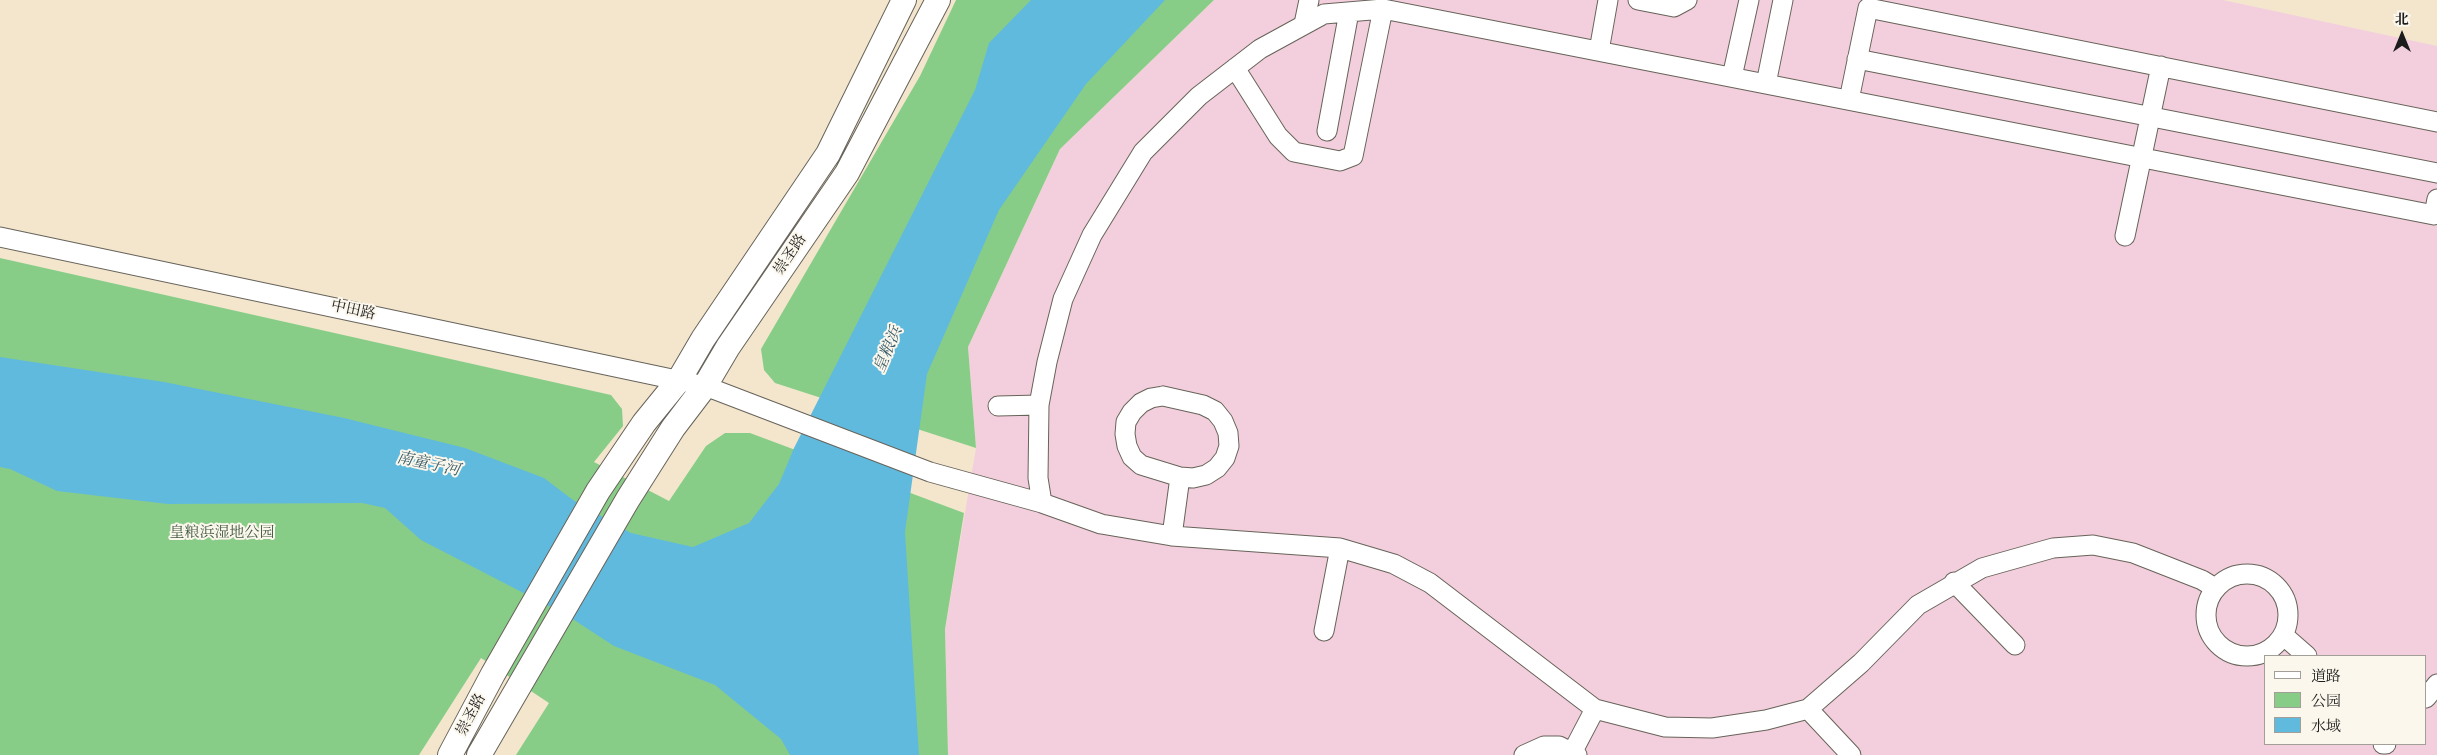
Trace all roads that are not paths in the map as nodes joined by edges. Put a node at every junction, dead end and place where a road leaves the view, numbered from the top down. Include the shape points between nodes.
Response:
1 (904, 0) edge
2 (938, 0) edge
3 (1309, 0) edge
4 (1608, 0) edge
5 (1638, 0) edge
6 (1687, 0) edge
7 (1749, 0) edge
8 (1783, 0) edge
9 (1384, 9) junction
10 (1349, 12) junction
11 (1304, 24) junction
12 (1599, 51) junction
13 (1857, 59) junction
14 (2161, 66) junction
15 (1235, 68) junction
16 (1732, 78) junction
17 (1766, 84) junction
18 (1849, 100) junction
19 (2150, 116) junction
20 (2437, 122) edge
21 (1327, 132) dead end
22 (2142, 158) junction
23 (2437, 173) edge
24 (2437, 199) edge
25 (2125, 236) dead end
26 (0, 237) edge
27 (679, 380) junction
28 (706, 386) junction
29 (1039, 404) junction
30 (998, 406) dead end
31 (1180, 477) junction
32 (1042, 503) junction
33 (1172, 536) junction
34 (1340, 548) junction
35 (1954, 582) junction
36 (2215, 588) junction
37 (1324, 630) dead end
38 (2015, 645) dead end
39 (2281, 646) edge
40 (2304, 655) edge
41 (2437, 684) edge
42 (2427, 697) edge
43 (1595, 709) junction
44 (1808, 709) junction
45 (1575, 753) edge
46 (450, 755) edge
47 (480, 755) edge
48 (1524, 755) edge
49 (1851, 755) edge

1 - 27 main road, 崇圣路 via 828,154
2 - 28 main road, 崇圣路 via 847,173 728,347
3 - 11 street
4 - 12 street
5 - 6 street via 1674,7
7 - 16 street
8 - 17 street
9 - 10 street
9 - 12 street
9 - 15 street via 1353,156 1340,161 1294,152 1278,136
10 - 11 street via 1324,14
10 - 21 street
11 - 15 street via 1260,49
12 - 16 street
13 - 14 street via 1868,8
13 - 18 street
13 - 19 street
14 - 19 street
14 - 20 street
15 - 29 street via 1199,96 1143,152 1092,235 1063,299 1046,362
16 - 17 street
17 - 18 street
18 - 22 street
19 - 22 street
19 - 23 street
22 - 24 street via 2434,215
22 - 25 street
26 - 27 street, 中田路
27 - 28 street, 中田路
27 - 46 main road, 崇圣路 via 644,423 598,491
28 - 32 street, 中田路 via 930,472
28 - 47 main road, 崇圣路 via 673,428 628,499
29 - 30 street
29 - 32 street via 1038,478
31 - 31 street via 1206,475 1217,468 1225,458 1228,433 1215,411 1203,405 1163,396 1151,398 1140,403 1126,422 1127,446 1141,465
31 - 33 street
32 - 33 street, 中田路 via 1101,524
33 - 34 street, 中田路
34 - 37 street
34 - 43 street, 中田路 via 1394,564 1430,583
35 - 36 street via 1982,568 2053,548 2093,545 2133,553
35 - 38 street
35 - 44 street via 1918,605 1861,663
36 - 39 street via 2208,600 2206,613 2207,627 2213,639 2229,652 2249,656
36 - 39 street via 2238,574 2265,577 2276,585 2286,602 2288,622
39 - 40 street
41 - 42 street
43 - 44 street via 1665,727 1712,728 1766,720
43 - 45 street
44 - 49 street
45 - 48 street via 1559,746 1544,746

